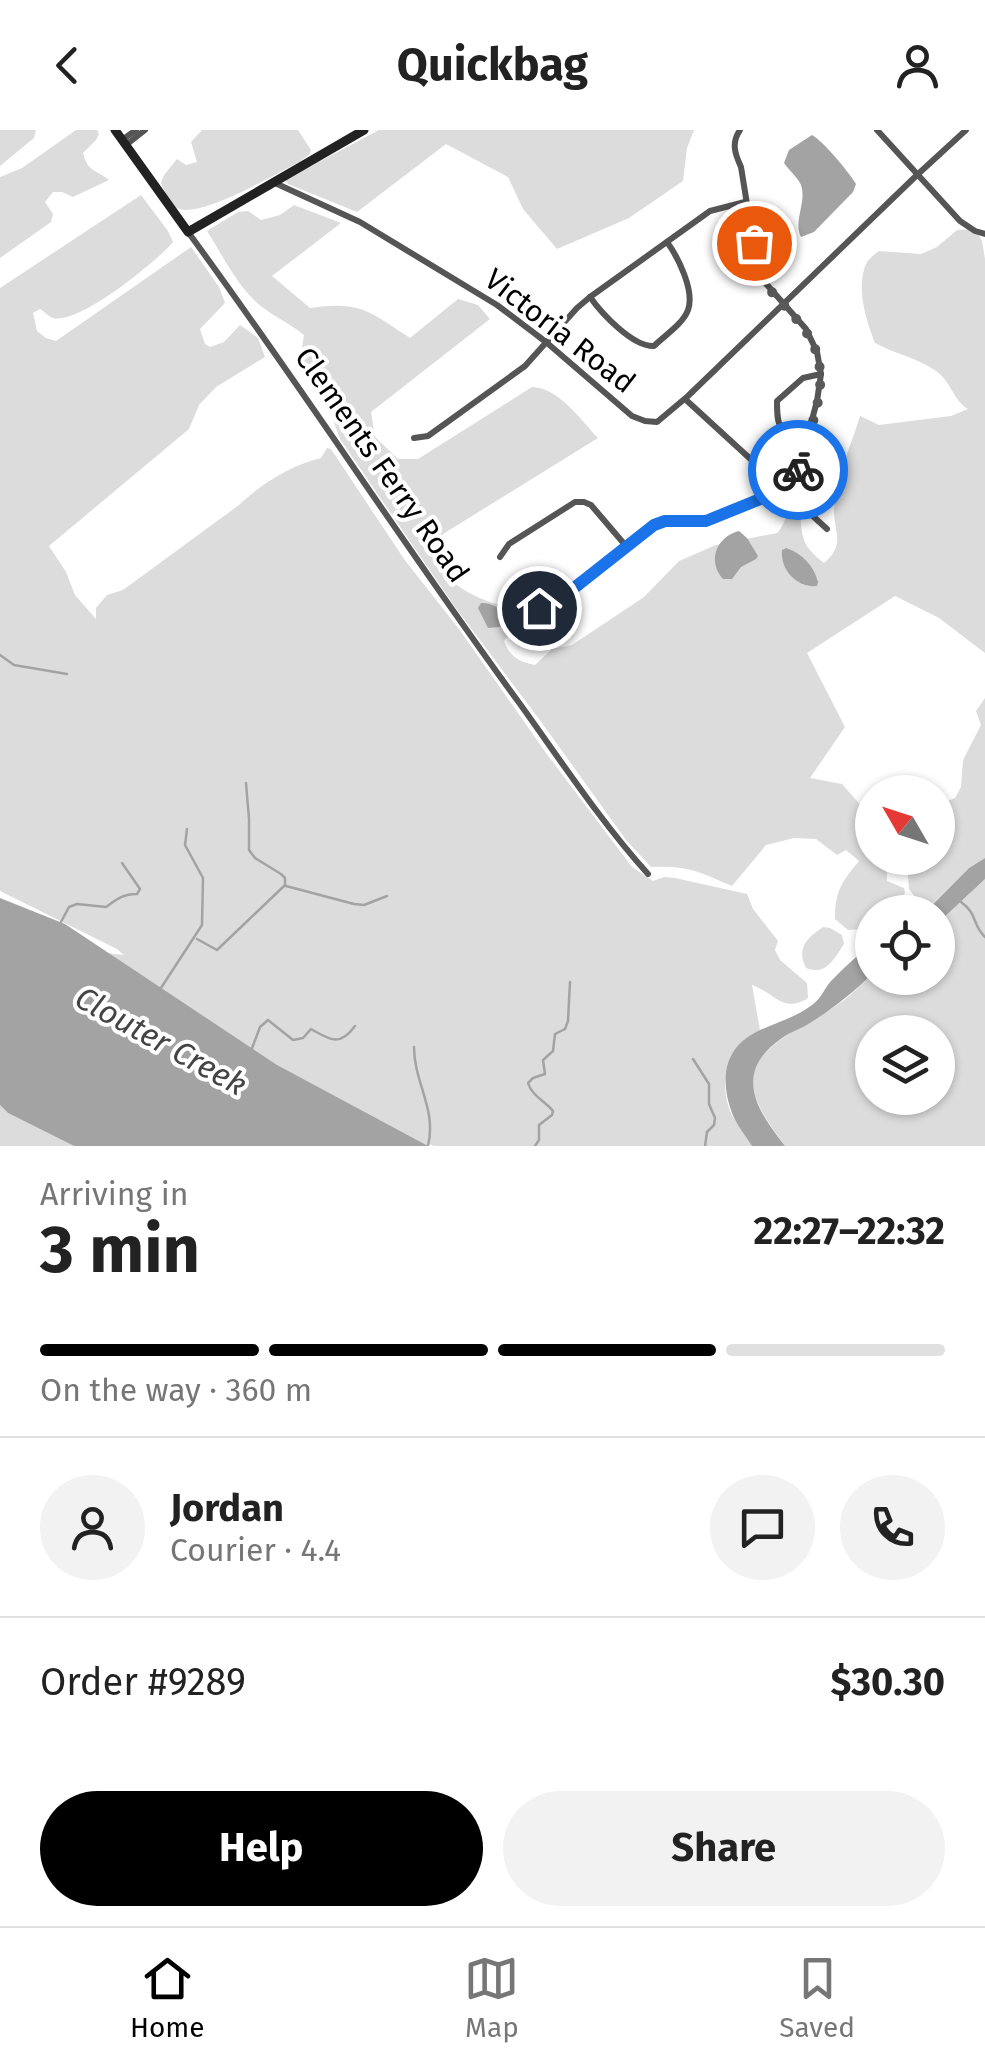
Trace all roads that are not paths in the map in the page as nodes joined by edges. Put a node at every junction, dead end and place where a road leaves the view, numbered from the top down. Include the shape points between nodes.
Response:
1 (114, 130) edge
2 (136, 130) edge
3 (144, 130) edge
4 (364, 130) edge
5 (740, 130) edge
6 (878, 130) edge
7 (966, 130) edge
8 (124, 143) junction
9 (917, 174) junction
10 (274, 182) junction
11 (746, 202) junction
12 (188, 232) junction
13 (985, 234) edge
14 (667, 242) junction
15 (590, 298) junction
16 (784, 303) junction
17 (546, 342) junction
18 (821, 374) junction
19 (685, 399) junction
20 (414, 438) dead end
21 (806, 440) junction
22 (785, 489) junction
23 (827, 529) dead end
24 (626, 546) junction
25 (500, 557) dead end
26 (539, 608) dead end
27 (648, 874) dead end

1 - 8 main road, Clements Ferry Road
2 - 8 street
3 - 8 street
4 - 10 main road
5 - 11 street via 734,144
6 - 9 street
7 - 9 street, Victoria Road
8 - 12 main road, Clements Ferry Road
9 - 13 street via 960,221
9 - 16 street, Victoria Road
10 - 12 main road
10 - 17 street, Victoria Road via 360,222
11 - 14 street via 710,211
11 - 16 street via 761,278
12 - 27 street, Clements Ferry Road via 452,612
14 - 15 street
14 - 15 street via 683,268 690,306 654,346 636,342
15 - 17 street
16 - 18 street via 806,329
16 - 19 street, Victoria Road
17 - 19 street, Victoria Road via 645,422 657,422
17 - 20 street via 509,378 428,436
18 - 21 street
18 - 21 street via 803,378 777,401 784,432
19 - 22 street
21 - 22 street via 797,476
22 - 23 street
22 - 24 street via 706,521 665,521
24 - 25 street via 591,505 576,502 508,544
24 - 26 street via 555,603

